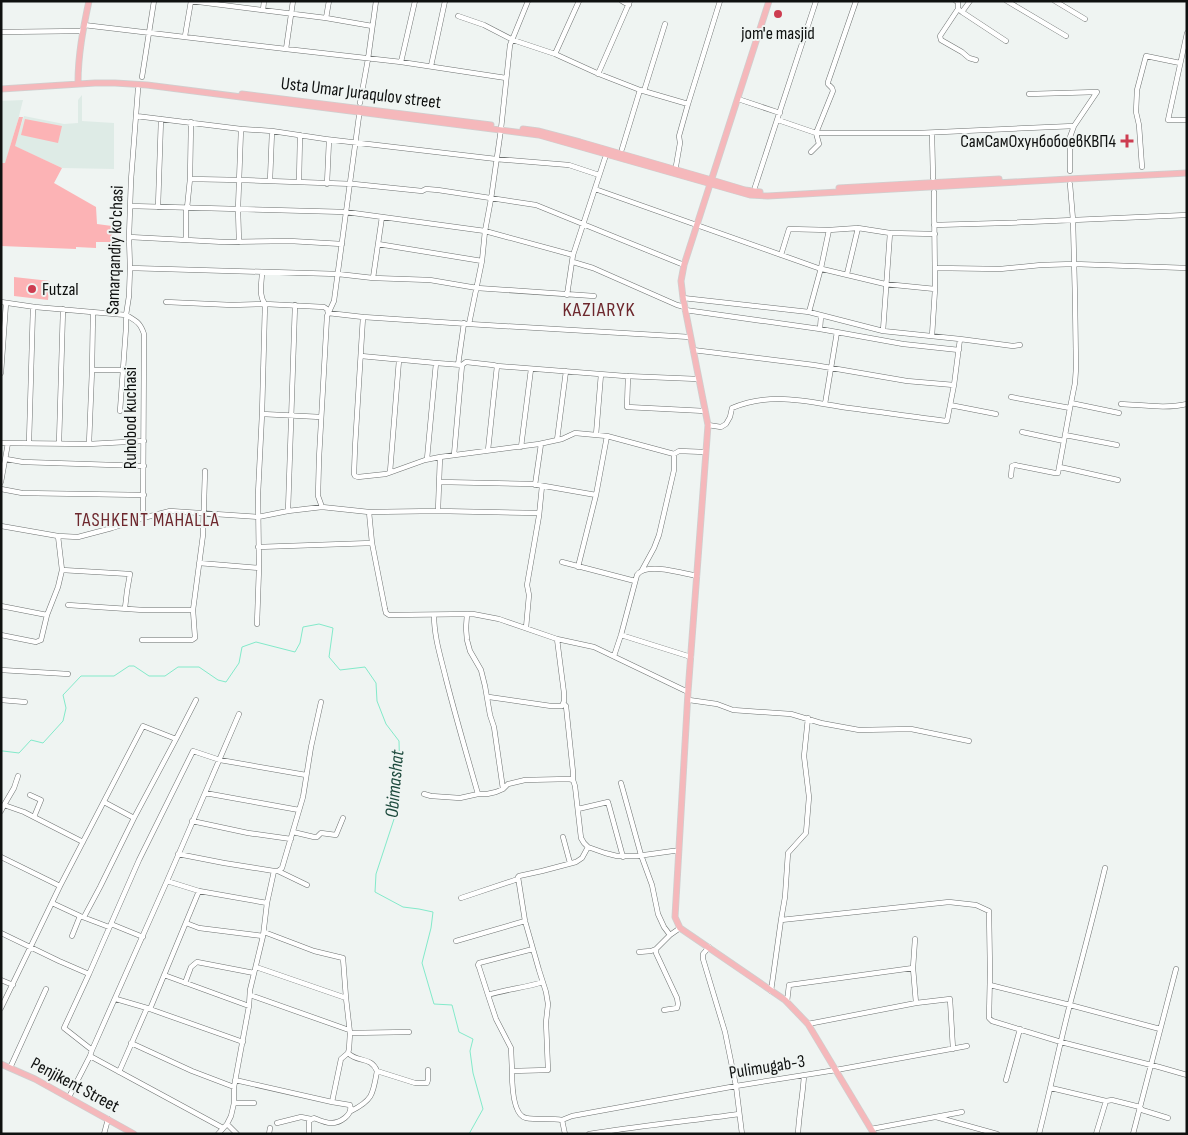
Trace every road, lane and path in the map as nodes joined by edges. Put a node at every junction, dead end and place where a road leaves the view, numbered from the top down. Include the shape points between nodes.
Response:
1 (89, 1) edge
2 (154, 1) edge
3 (191, 1) edge
4 (264, 1) edge
5 (293, 1) edge
6 (329, 1) edge
7 (376, 1) edge
8 (414, 1) edge
9 (445, 1) edge
10 (528, 1) edge
11 (579, 1) edge
12 (622, 1) edge
13 (720, 1) edge
14 (769, 1) edge
15 (816, 1) edge
16 (856, 1) edge
17 (956, 1) edge
18 (970, 1) edge
19 (1007, 1) edge
20 (1055, 1) edge
21 (629, 3) edge
22 (230, 4) edge
23 (263, 10) junction
24 (960, 10) junction
25 (290, 15) junction
26 (458, 16) dead end
27 (326, 18) junction
28 (1085, 18) dead end
29 (665, 24) dead end
30 (372, 26) junction
31 (83, 28) junction
32 (1, 32) edge
33 (148, 33) junction
34 (1187, 33) edge
35 (185, 36) junction
36 (1066, 36) dead end
37 (513, 40) junction
38 (1006, 41) dead end
39 (1185, 45) edge
40 (286, 50) junction
41 (555, 54) junction
42 (368, 59) junction
43 (976, 60) dead end
44 (401, 62) junction
45 (1180, 63) junction
46 (430, 66) junction
47 (598, 74) junction
48 (142, 76) dead end
49 (506, 78) junction
50 (78, 82) junction
51 (1, 85) edge
52 (1, 89) edge
53 (138, 89) dead end
54 (642, 90) junction
55 (1029, 94) dead end
56 (738, 99) junction
57 (360, 103) dead end
58 (688, 104) junction
59 (780, 113) junction
60 (136, 116) junction
61 (359, 116) dead end
62 (161, 119) junction
63 (778, 120) junction
64 (1187, 120) edge
65 (191, 122) junction
66 (1074, 126) junction
67 (501, 128) junction
68 (241, 129) junction
69 (272, 131) junction
70 (816, 133) junction
71 (932, 133) junction
72 (300, 135) junction
73 (329, 140) junction
74 (355, 142) junction
75 (622, 149) dead end
76 (811, 152) dead end
77 (605, 158) dead end
78 (496, 159) junction
79 (676, 166) dead end
80 (1142, 167) dead end
81 (1070, 171) dead end
82 (1187, 172) edge
83 (599, 175) junction
84 (933, 178) dead end
85 (190, 179) junction
86 (240, 180) junction
87 (270, 181) junction
88 (298, 182) junction
89 (710, 182) junction
90 (327, 184) junction
91 (351, 184) junction
92 (1070, 184) dead end
93 (755, 187) dead end
94 (594, 190) junction
95 (934, 192) dead end
96 (491, 199) junction
97 (130, 206) junction
98 (158, 207) junction
99 (187, 208) junction
100 (238, 210) junction
101 (346, 212) junction
102 (1187, 215) edge
103 (382, 217) junction
104 (1073, 220) junction
105 (583, 224) junction
106 (697, 225) junction
107 (934, 225) junction
108 (858, 228) junction
109 (485, 230) junction
110 (829, 230) junction
111 (890, 233) junction
112 (935, 234) junction
113 (129, 236) junction
114 (186, 240) junction
115 (239, 242) junction
116 (342, 244) junction
117 (378, 244) junction
118 (573, 255) junction
119 (781, 255) junction
120 (482, 261) junction
121 (573, 262) junction
122 (1074, 264) junction
123 (684, 265) junction
124 (130, 268) junction
125 (820, 268) junction
126 (935, 268) junction
127 (1187, 268) edge
128 (262, 272) junction
129 (338, 274) junction
130 (847, 274) junction
131 (373, 278) junction
132 (886, 284) junction
133 (477, 288) junction
134 (935, 288) junction
135 (567, 295) junction
136 (594, 296) dead end
137 (683, 298) junction
138 (166, 302) dead end
139 (3, 303) edge
140 (265, 304) junction
141 (295, 305) junction
142 (32, 306) junction
143 (685, 308) junction
144 (63, 310) junction
145 (93, 312) junction
146 (809, 312) junction
147 (328, 313) junction
148 (126, 316) junction
149 (822, 316) junction
150 (363, 317) junction
151 (464, 323) junction
152 (469, 324) junction
153 (820, 329) junction
154 (883, 331) junction
155 (837, 332) junction
156 (932, 336) junction
157 (690, 337) junction
158 (960, 339) junction
159 (1020, 345) dead end
160 (693, 350) junction
161 (959, 350) junction
162 (361, 356) junction
163 (398, 360) junction
164 (436, 364) junction
165 (460, 365) junction
166 (497, 366) junction
167 (832, 368) junction
168 (530, 369) junction
169 (92, 370) junction
170 (123, 370) junction
171 (566, 371) junction
172 (1, 373) edge
173 (601, 374) junction
174 (628, 376) junction
175 (698, 379) junction
176 (954, 385) junction
177 (1010, 397) dead end
178 (825, 404) junction
179 (1121, 404) dead end
180 (1187, 404) edge
181 (950, 405) junction
182 (1070, 406) junction
183 (120, 411) dead end
184 (705, 411) junction
185 (1119, 413) dead end
186 (262, 414) junction
187 (996, 414) dead end
188 (291, 416) junction
189 (321, 418) junction
190 (708, 425) junction
191 (1022, 432) dead end
192 (596, 435) junction
193 (607, 436) junction
194 (1064, 438) junction
195 (557, 440) junction
196 (144, 441) junction
197 (1, 442) edge
198 (29, 442) junction
199 (8, 443) junction
200 (59, 443) junction
201 (89, 444) junction
202 (541, 444) junction
203 (1116, 445) dead end
204 (521, 447) junction
205 (488, 450) junction
206 (706, 452) junction
207 (674, 454) junction
208 (454, 455) junction
209 (440, 457) junction
210 (6, 459) junction
211 (427, 459) junction
212 (144, 466) junction
213 (1060, 467) junction
214 (205, 471) dead end
215 (390, 472) junction
216 (1011, 476) dead end
217 (1118, 480) dead end
218 (1, 482) edge
219 (440, 482) junction
220 (535, 485) junction
221 (542, 486) junction
222 (1, 489) edge
223 (144, 495) junction
224 (596, 495) junction
225 (322, 507) junction
226 (288, 511) junction
227 (438, 511) junction
228 (369, 512) junction
229 (539, 513) junction
230 (204, 514) junction
231 (258, 517) junction
232 (143, 518) junction
233 (1, 526) edge
234 (58, 536) junction
235 (372, 543) junction
236 (258, 547) junction
237 (562, 562) dead end
238 (199, 563) junction
239 (578, 567) junction
240 (259, 568) junction
241 (62, 570) junction
242 (642, 570) junction
243 (697, 576) junction
244 (635, 581) junction
245 (68, 605) dead end
246 (1, 606) edge
247 (125, 608) junction
248 (193, 610) junction
249 (467, 614) junction
250 (47, 615) junction
251 (434, 615) junction
252 (257, 624) dead end
253 (526, 628) junction
254 (1, 635) edge
255 (621, 635) junction
256 (557, 639) junction
257 (142, 640) dead end
258 (614, 656) junction
259 (692, 657) junction
260 (1, 670) edge
261 (68, 674) dead end
262 (688, 692) junction
263 (489, 697) dead end
264 (1, 700) edge
265 (196, 700) dead end
266 (689, 700) junction
267 (25, 702) dead end
268 (321, 702) dead end
269 (564, 704) junction
270 (239, 714) dead end
271 (808, 718) junction
272 (176, 739) junction
273 (969, 741) dead end
274 (220, 760) junction
275 (306, 775) junction
276 (18, 776) dead end
277 (573, 780) junction
278 (621, 783) dead end
279 (503, 789) junction
280 (204, 793) junction
281 (424, 794) dead end
282 (478, 794) junction
283 (30, 795) dead end
284 (104, 802) junction
285 (4, 804) junction
286 (578, 809) junction
287 (299, 810) junction
288 (1, 811) edge
289 (34, 817) junction
290 (134, 818) junction
291 (343, 818) dead end
292 (192, 821) junction
293 (293, 832) junction
294 (563, 837) dead end
295 (291, 839) junction
296 (83, 842) junction
297 (588, 847) junction
298 (678, 851) junction
299 (178, 854) junction
300 (641, 855) junction
301 (1, 857) edge
302 (623, 857) junction
303 (570, 863) junction
304 (1105, 868) dead end
305 (276, 871) junction
306 (518, 879) junction
307 (167, 881) junction
308 (306, 885) dead end
309 (60, 886) junction
310 (199, 892) junction
311 (461, 898) dead end
312 (52, 903) junction
313 (267, 903) junction
314 (82, 917) junction
315 (525, 920) junction
316 (780, 920) junction
317 (186, 923) junction
318 (110, 926) junction
319 (680, 928) junction
320 (1, 933) edge
321 (264, 934) junction
322 (670, 935) junction
323 (72, 936) dead end
324 (142, 937) junction
325 (915, 939) dead end
326 (456, 941) dead end
327 (709, 947) junction
328 (31, 948) junction
329 (533, 949) junction
330 (656, 949) junction
331 (639, 952) dead end
332 (256, 967) junction
333 (913, 968) junction
334 (1176, 969) dead end
335 (254, 973) junction
336 (89, 974) junction
337 (164, 975) junction
338 (1, 980) edge
339 (543, 982) junction
340 (185, 983) junction
341 (13, 985) junction
342 (990, 985) junction
343 (46, 989) dead end
344 (771, 991) junction
345 (250, 995) junction
346 (488, 996) junction
347 (346, 998) junction
348 (116, 999) junction
349 (787, 1002) junction
350 (916, 1003) junction
351 (1070, 1005) junction
352 (249, 1006) junction
353 (1, 1008) edge
354 (146, 1008) junction
355 (664, 1010) dead end
356 (808, 1024) junction
357 (1160, 1029) junction
358 (1020, 1030) junction
359 (350, 1032) junction
360 (409, 1032) dead end
361 (243, 1042) junction
362 (1061, 1042) junction
363 (131, 1043) junction
364 (967, 1046) dead end
365 (953, 1049) junction
366 (92, 1050) junction
367 (348, 1054) junction
368 (90, 1056) junction
369 (1, 1064) edge
370 (1150, 1066) junction
371 (10, 1068) junction
372 (428, 1070) dead end
373 (836, 1070) junction
374 (377, 1071) junction
375 (512, 1071) junction
376 (119, 1072) junction
377 (804, 1075) junction
378 (1187, 1076) edge
379 (235, 1080) junction
380 (1006, 1080) dead end
381 (736, 1086) junction
382 (234, 1087) junction
383 (1051, 1088) junction
384 (69, 1098) junction
385 (1106, 1100) junction
386 (332, 1102) junction
387 (234, 1103) junction
388 (254, 1103) dead end
389 (1140, 1107) junction
390 (351, 1111) junction
391 (962, 1112) dead end
392 (739, 1114) junction
393 (935, 1117) junction
394 (311, 1118) junction
395 (1168, 1118) dead end
396 (108, 1119) junction
397 (562, 1120) junction
398 (277, 1124) dead end
399 (225, 1126) junction
400 (872, 1131) edge
401 (104, 1134) edge
402 (134, 1134) edge
403 (218, 1134) edge
404 (237, 1134) edge
405 (309, 1134) edge
406 (565, 1134) edge
407 (590, 1134) edge
408 (742, 1134) edge
409 (798, 1134) edge
410 (997, 1134) edge
411 (1039, 1134) edge
412 (1096, 1134) edge
413 (1132, 1134) edge

1 - 31 main road
2 - 33 street
3 - 22 street
3 - 35 street
4 - 23 street
5 - 25 street
6 - 27 street
7 - 30 street
8 - 44 street
9 - 46 street
10 - 37 street
11 - 41 street
12 - 21 street
13 - 58 street
14 - 56 main road
15 - 59 street
16 - 70 street via 828,82 833,91
17 - 24 street
18 - 24 street
19 - 36 street
20 - 28 street
21 - 47 street
22 - 23 street
23 - 25 street
24 - 38 street
24 - 43 street via 940,36 941,40
25 - 27 street
25 - 40 street
26 - 37 street
27 - 30 street
29 - 54 street
30 - 42 street
31 - 32 street
31 - 33 street
31 - 50 main road
33 - 35 street
33 - 48 street
34 - 39 street
35 - 40 street
37 - 41 street
37 - 49 street
39 - 45 street
40 - 42 street
41 - 47 street
42 - 44 street
42 - 57 street
44 - 46 street
45 - 64 street via 1168,120
45 - 80 street via 1146,56 1137,90 1136,112
46 - 49 street
47 - 54 street
49 - 67 street
50 - 51 main road, Usta Umar Juraqulov street
50 - 52 main road, Usta Umar Juraqulov street
50 - 67 main road, Usta Umar Juraqulov street via 147,85
53 - 60 street, Samarqandiy ko'chasi
54 - 58 street
54 - 75 street
55 - 66 street via 1097,92
56 - 59 street
56 - 89 main road
58 - 79 street via 679,136
59 - 63 street
60 - 62 street
60 - 97 street, Samarqandiy ko'chasi
61 - 74 street
62 - 65 street
62 - 98 street
63 - 70 street
63 - 93 street
65 - 68 street
65 - 85 street
66 - 71 street
66 - 81 street via 1070,137
67 - 78 street
67 - 89 main road, Usta Umar Juraqulov street via 539,135
68 - 69 street
68 - 86 street
69 - 72 street
69 - 87 street
70 - 71 street
70 - 76 street via 819,144
71 - 84 street
72 - 73 street
72 - 88 street
73 - 74 street
73 - 90 street
74 - 78 street
74 - 91 street
77 - 83 street
78 - 83 street via 570,165
78 - 96 street
82 - 89 main road, Usta Umar Juraqulov street via 768,196 750,195
83 - 94 street
85 - 86 street
85 - 99 street
86 - 87 street
86 - 100 street
87 - 88 street
88 - 90 street
89 - 106 main road
90 - 91 street
91 - 96 street via 438,190
91 - 101 street
92 - 104 street
94 - 105 street
94 - 106 street
95 - 107 street
96 - 105 street via 536,205
96 - 109 street
97 - 98 street
97 - 113 street, Samarqandiy ko'chasi
98 - 99 street
99 - 100 street
99 - 114 street
100 - 101 street
100 - 115 street
101 - 103 street
101 - 116 street
102 - 104 street
103 - 109 street
103 - 117 street
104 - 107 street
104 - 122 street
105 - 118 street
105 - 123 street
106 - 119 street
106 - 123 main road
107 - 112 street
108 - 110 street
108 - 111 street
108 - 130 street
109 - 118 street
109 - 120 street
110 - 119 street via 789,229
110 - 125 street
111 - 112 street
111 - 132 street
112 - 126 street
113 - 114 street
113 - 124 street, Samarqandiy ko'chasi
114 - 115 street
115 - 116 street
116 - 129 street
117 - 120 street
117 - 131 street
118 - 121 street
119 - 125 street
120 - 133 street
121 - 135 street
121 - 143 street
122 - 126 street via 1000,269
122 - 127 street
122 - 182 street via 1076,368
123 - 137 main road via 681,281
124 - 128 street
124 - 148 street, Samarqandiy ko'chasi
125 - 130 street
125 - 146 street
126 - 134 street
128 - 129 street
128 - 140 street via 261,293
129 - 131 street
129 - 147 street via 334,301
130 - 132 street
131 - 133 street via 430,280
132 - 134 street
132 - 154 street
133 - 135 street
133 - 152 street
134 - 156 street
135 - 136 street
137 - 143 main road
137 - 146 street
138 - 140 street
139 - 142 street
139 - 172 street
140 - 141 street
140 - 186 street
141 - 147 street via 324,307
141 - 188 street
142 - 144 street
142 - 198 street
143 - 153 street
143 - 157 main road
144 - 145 street
144 - 200 street
145 - 148 street
145 - 169 street
146 - 149 street
147 - 150 street
147 - 189 street
148 - 170 street, Samarqandiy ko'chasi
148 - 196 street, Ruhobod kuchasi via 137,321 144,334
149 - 153 street
149 - 154 street
150 - 151 street
150 - 162 street
151 - 152 street
151 - 165 street
152 - 157 street
153 - 155 street
154 - 156 street
155 - 161 street
155 - 167 street
156 - 158 street
157 - 160 main road
158 - 159 street
158 - 161 street
160 - 167 street
160 - 175 main road
161 - 176 street
162 - 163 street
162 - 215 street via 354,474
163 - 164 street
163 - 215 street
164 - 165 street
164 - 211 street
165 - 166 street via 466,362
165 - 208 street
166 - 168 street
166 - 205 street
167 - 176 street
167 - 178 street
168 - 171 street
168 - 204 street
169 - 170 street
169 - 201 street
170 - 183 street, Samarqandiy ko'chasi
171 - 173 street
171 - 195 street
173 - 174 street
173 - 192 street
174 - 175 street
174 - 184 street via 627,407
175 - 184 main road
176 - 181 street
177 - 182 street
178 - 181 street via 947,422
178 - 190 street via 773,398 740,404 732,408 726,424 721,427
179 - 180 street via 1165,407
181 - 187 street
182 - 185 street
182 - 194 street
184 - 190 main road
186 - 188 street
186 - 231 street
188 - 189 street
188 - 226 street
189 - 225 street via 318,496
190 - 206 main road
191 - 194 street
192 - 193 street
192 - 195 street via 576,433
193 - 207 street
193 - 224 street
194 - 203 street
194 - 213 street
195 - 202 street
196 - 201 street
196 - 212 street, Ruhobod kuchasi
197 - 199 street
198 - 199 street
198 - 200 street
199 - 210 street
200 - 201 street
202 - 204 street
202 - 220 street
204 - 205 street
205 - 208 street
206 - 207 street
206 - 243 main road
207 - 242 street via 674,470 659,535
208 - 209 street
209 - 211 street
209 - 219 street
210 - 212 street
210 - 218 street
211 - 215 street
212 - 223 street, Ruhobod kuchasi
213 - 216 street via 1055,474 1015,465
213 - 217 street
214 - 230 street
219 - 220 street
219 - 227 street
220 - 221 street
221 - 224 street
221 - 229 street
222 - 223 street via 22,493
223 - 232 street, Ruhobod kuchasi
224 - 239 street
225 - 226 street
225 - 228 street
226 - 231 street
227 - 228 street
227 - 229 street
228 - 235 street
229 - 253 street via 527,585
230 - 231 street
230 - 232 street via 170,511
230 - 238 street
231 - 236 street
232 - 234 street via 78,537
233 - 234 street
234 - 241 street
235 - 236 street
235 - 251 street via 386,612 393,616
236 - 240 street
237 - 239 street
238 - 240 street
238 - 248 street
239 - 244 street
240 - 252 street
241 - 247 street via 130,574
241 - 250 street
242 - 243 street via 661,569
242 - 244 street
243 - 259 main road
244 - 255 street
245 - 247 street
246 - 250 street
247 - 248 street
248 - 257 street via 194,640
249 - 251 street
249 - 253 street via 488,616
249 - 279 street via 467,640 485,686
250 - 254 street via 41,640 36,642
251 - 282 street via 438,649
253 - 256 street
255 - 258 street
255 - 259 street
256 - 258 street via 594,647
256 - 269 street
258 - 262 street
259 - 262 main road
260 - 261 street
262 - 266 main road
263 - 269 street via 557,707
264 - 267 street
265 - 272 street
266 - 271 street via 733,710
266 - 298 main road
268 - 275 street
269 - 277 street
270 - 274 street
271 - 273 street via 859,730 911,729
271 - 316 street via 804,756 809,797 806,833 788,852
272 - 284 street via 143,726
272 - 290 street
274 - 275 street
274 - 280 street
274 - 318 street via 193,751
275 - 287 street
276 - 285 street
277 - 279 street via 525,780 508,784
277 - 286 street
278 - 300 street
279 - 282 street
280 - 287 street
280 - 292 street
281 - 282 street via 460,798
283 - 289 street via 42,800
284 - 290 street
284 - 296 street
285 - 288 street
285 - 289 street
286 - 297 street via 581,838
286 - 302 street via 608,802
287 - 293 street
289 - 296 street
290 - 314 street
291 - 293 street via 336,835 321,833 314,837
292 - 295 street
292 - 299 street
293 - 295 street
294 - 303 street
295 - 305 street via 282,868
296 - 309 street
297 - 302 street
297 - 303 street via 582,858
298 - 300 street
298 - 319 main road via 675,917
299 - 305 street
299 - 307 street
300 - 302 street
300 - 322 street via 658,914
301 - 309 street
303 - 306 street via 519,876
304 - 351 street
305 - 308 street
305 - 313 street
306 - 311 street
306 - 315 street
307 - 310 street
307 - 324 street
309 - 312 street
310 - 313 street
310 - 317 street
312 - 314 street
312 - 328 street
313 - 321 street
314 - 318 street
314 - 323 street
315 - 326 street
315 - 329 street
316 - 342 street via 949,902 976,905 989,910
316 - 344 street
317 - 321 street via 200,928
317 - 337 street
318 - 324 street
318 - 336 street
319 - 322 street
319 - 327 main road
320 - 328 street
321 - 332 street
321 - 347 street via 344,958
322 - 330 street
324 - 348 street
325 - 333 street
327 - 344 main road
327 - 381 street via 703,959 725,1032
328 - 336 street
328 - 341 street
329 - 339 street
329 - 346 street via 479,963
330 - 331 street
330 - 355 street via 678,1004 677,1008
332 - 335 street
332 - 347 street
333 - 349 street via 789,985
333 - 350 street
334 - 357 street
335 - 340 street via 197,962 191,967
335 - 345 street
336 - 366 street via 64,1028
337 - 340 street
337 - 354 street via 150,1009
338 - 341 street
339 - 346 street
339 - 375 street via 548,1004 548,1070
340 - 352 street
341 - 353 street
342 - 351 street
342 - 358 street via 989,1018
343 - 371 street
344 - 349 main road
345 - 352 street
345 - 359 street
346 - 375 street via 511,1048
347 - 359 street
348 - 354 street
348 - 366 street
349 - 356 main road
350 - 356 street
350 - 365 street via 950,999
351 - 357 street
351 - 362 street
352 - 361 street
354 - 361 street
354 - 363 street
356 - 373 main road
357 - 370 street
358 - 362 street
358 - 380 street
359 - 360 street
359 - 367 street
361 - 379 street
362 - 370 street
362 - 383 street
363 - 376 street
363 - 382 street
364 - 365 street, Pulimugab-3
365 - 373 street, Pulimugab-3
366 - 368 street
367 - 374 street via 371,1062
367 - 386 street via 341,1059
368 - 376 street
368 - 384 street
369 - 371 main road, Penjikent Street
370 - 378 street
370 - 389 street
371 - 384 main road, Penjikent Street
372 - 374 street via 426,1083 415,1083
373 - 377 street, Pulimugab-3
373 - 400 main road
374 - 390 street via 372,1095
375 - 397 street via 513,1095 524,1118
376 - 399 street
377 - 381 street, Pulimugab-3
377 - 409 street
379 - 382 street
379 - 386 street
381 - 392 street
381 - 397 street, Pulimugab-3
382 - 387 street
383 - 385 street
383 - 411 street
384 - 396 main road, Penjikent Street
385 - 389 street
385 - 412 street
386 - 390 street via 350,1105
387 - 388 street
387 - 399 street via 232,1116
389 - 395 street
389 - 413 street
390 - 394 street via 336,1122
391 - 393 street
392 - 407 street
392 - 408 street
393 - 400 street
393 - 410 street
394 - 398 street via 301,1117
394 - 405 street
396 - 401 street
396 - 402 main road, Penjikent Street
397 - 406 street
399 - 403 street
399 - 404 street

